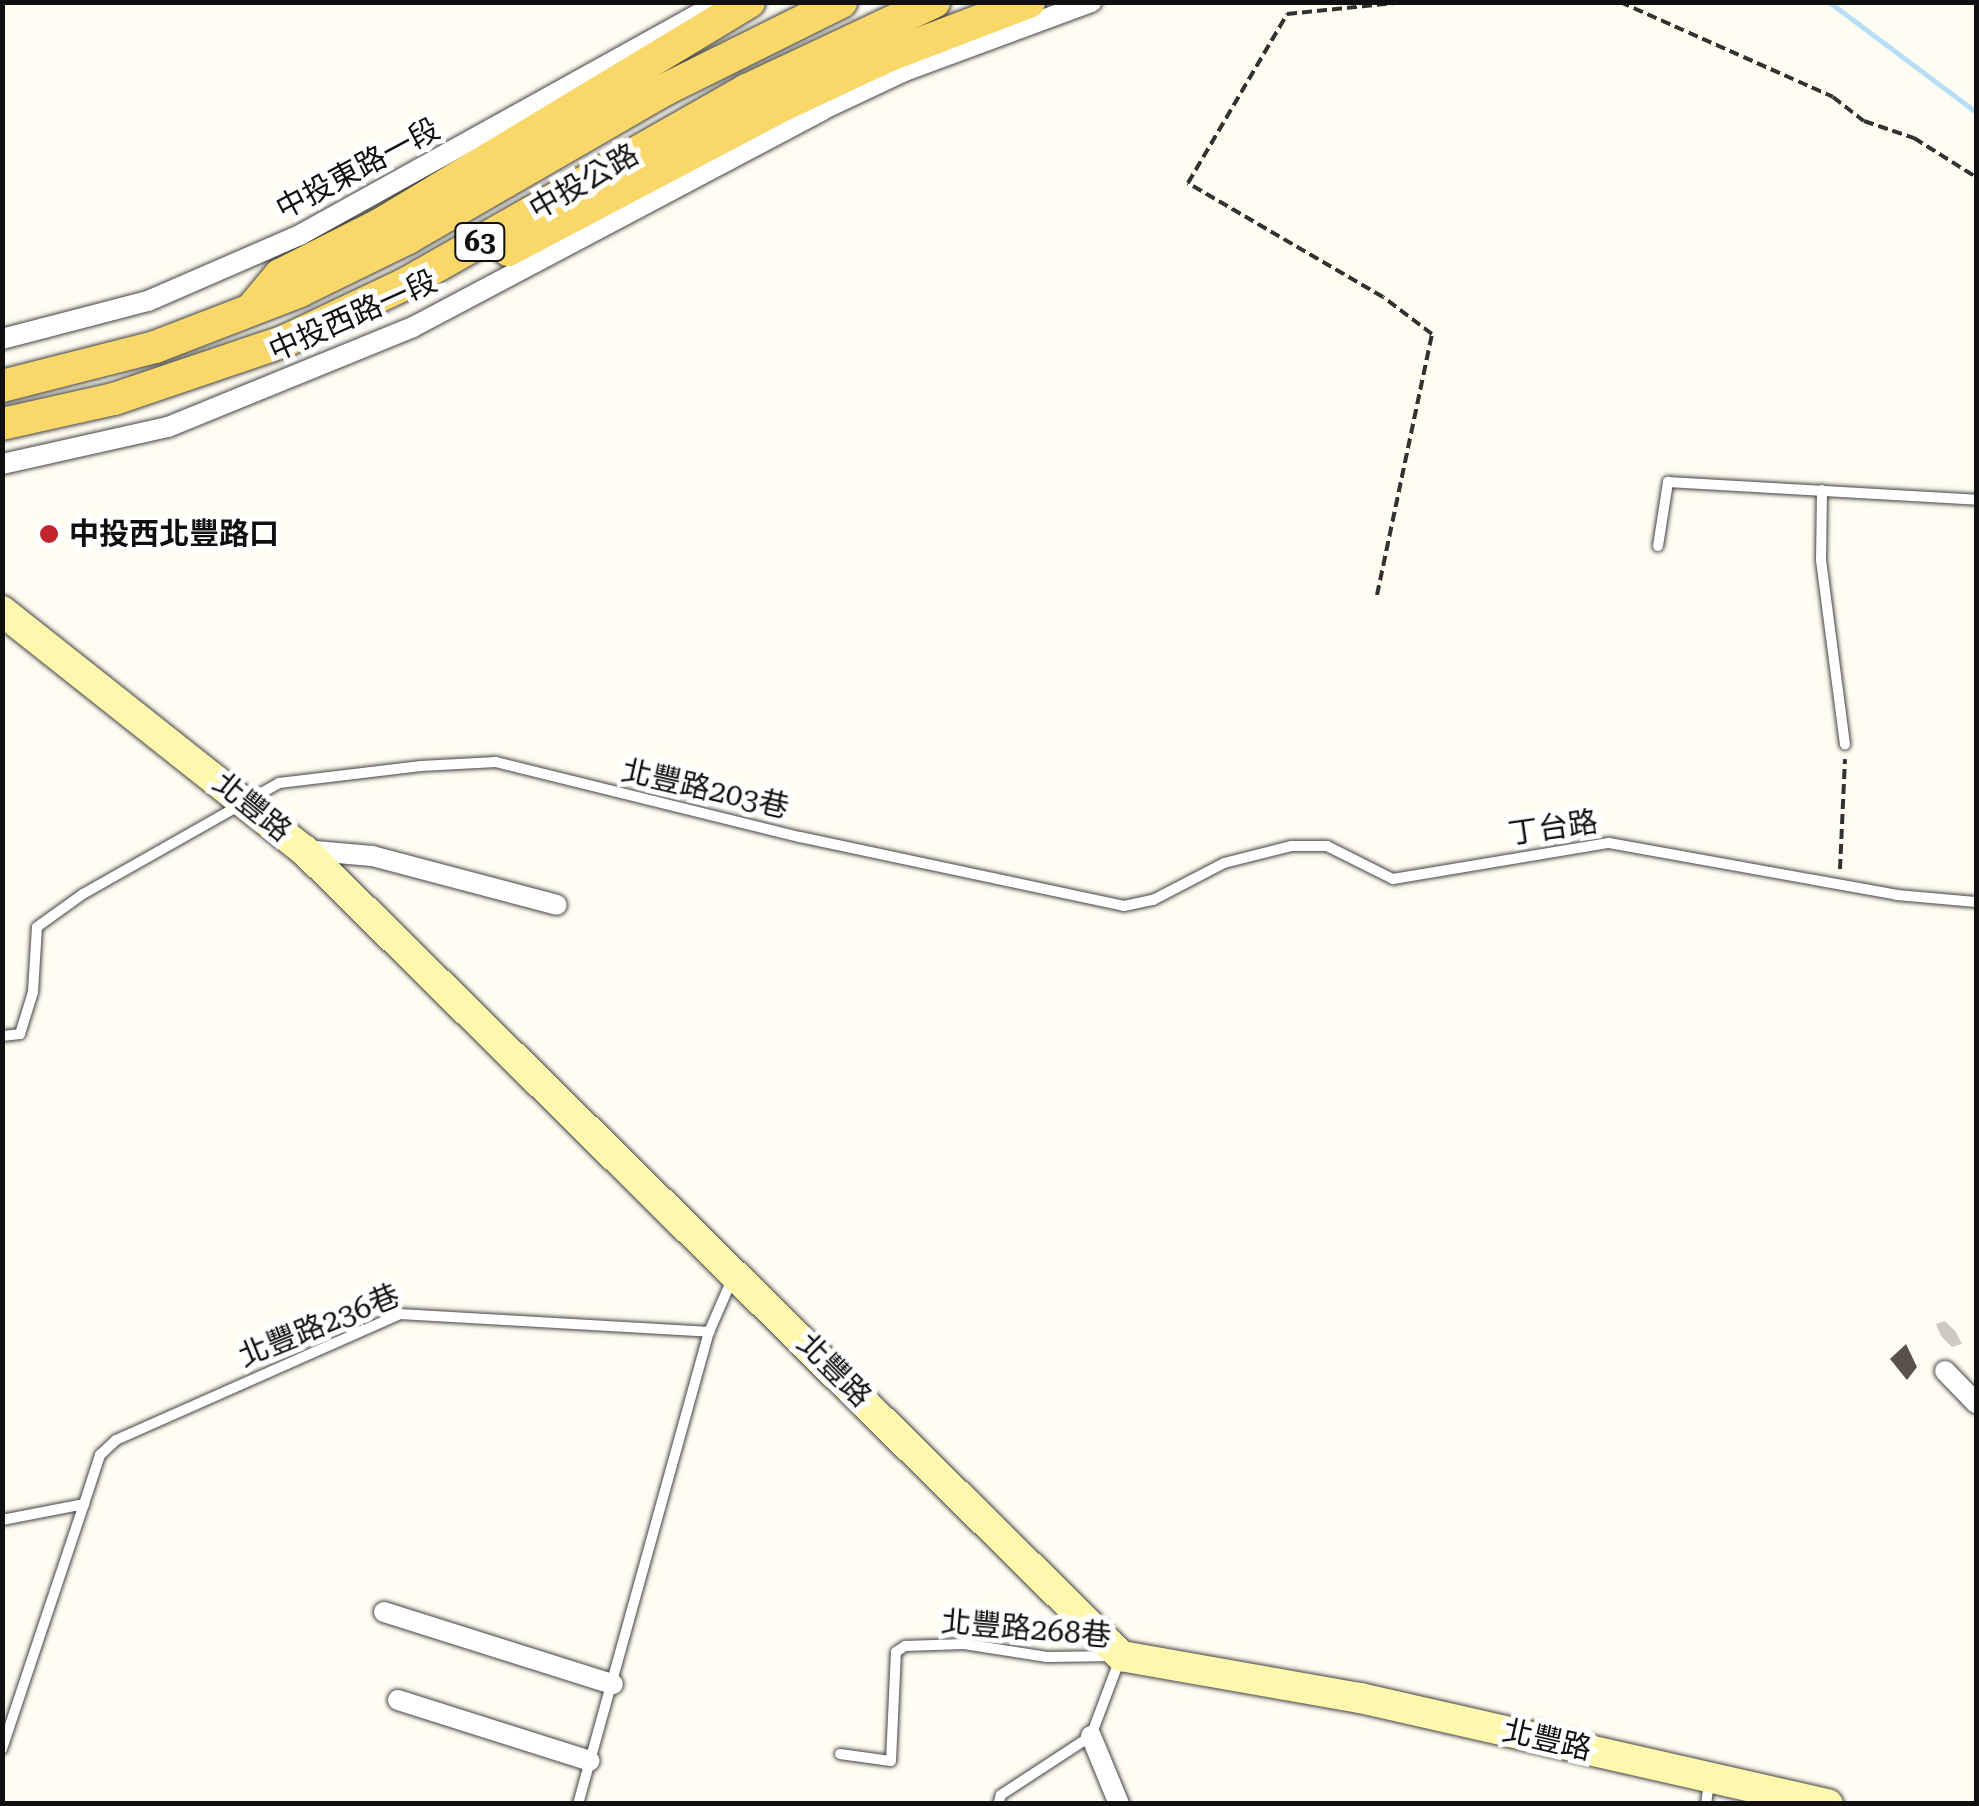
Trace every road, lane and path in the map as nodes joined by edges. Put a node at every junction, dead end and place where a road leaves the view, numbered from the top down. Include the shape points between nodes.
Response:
1 (720, 2) edge
2 (750, 2) edge
3 (841, 2) edge
4 (934, 2) edge
5 (1028, 2) edge
6 (1092, 2) edge
7 (1406, 2) edge
8 (1620, 2) edge
9 (1976, 177) edge
10 (455, 256) junction
11 (248, 312) junction
12 (2, 339) edge
13 (2, 386) edge
14 (2, 424) edge
15 (2, 464) edge
16 (1822, 490) junction
17 (1976, 500) edge
18 (1658, 546) dead end
19 (1377, 595) dead end
20 (2, 611) edge
21 (1845, 744) joint
22 (249, 804) junction
23 (304, 850) junction
24 (1840, 882) junction
25 (1153, 900) joint
26 (1976, 902) edge
27 (557, 905) dead end
28 (2, 1036) edge
29 (736, 1270) junction
30 (709, 1332) junction
31 (1945, 1371) dead end
32 (1976, 1403) edge
33 (84, 1504) junction
34 (2, 1520) edge
35 (384, 1612) dead end
36 (1121, 1656) junction
37 (613, 1684) junction
38 (398, 1700) dead end
39 (1091, 1736) junction
40 (2, 1750) edge
41 (840, 1754) dead end
42 (590, 1761) junction
43 (1708, 1790) edge
44 (578, 1804) edge
45 (998, 1804) edge
46 (1119, 1804) edge
47 (1828, 1804) edge

1 - 12 street, 中投東路一段 via 300,235 148,301
2 - 11 main road via 381,224 280,275
3 - 11 main road, 中投公路 / 63 via 664,90 361,263
4 - 10 main road, 中投公路 / 63 via 747,90
5 - 10 main road via 890,54 794,100 498,256
6 - 15 street, 中投西路一段 via 904,71 822,110 413,328 168,426
7 - 19 path via 1287,14 1188,182 1383,296 1432,334
8 - 9 path via 1833,97 1864,121 1914,138
10 - 14 main road, 中投公路 / 63 via 342,315 227,362 114,399
11 - 13 main road, 中投公路 / 63 via 155,347
16 - 17 lane
16 - 18 lane via 1668,482
16 - 21 lane via 1821,560
20 - 22 street, 北豐路
21 - 24 path
22 - 23 street, 北豐路
22 - 25 lane, 北豐路203巷 via 279,783 496,762 1045,890 1124,906
22 - 28 lane, 北豐路203巷 via 118,872 37,927 29,1006 20,1034
23 - 27 street via 372,856
23 - 29 street, 北豐路 via 602,1147
24 - 25 lane, 丁台路 via 1609,843 1393,879 1328,846 1291,846 1224,863
24 - 26 lane, 丁台路
29 - 30 lane
29 - 36 street, 北豐路
30 - 33 lane, 北豐路236巷 via 400,1314 116,1440 100,1455
30 - 37 lane
31 - 32 street
33 - 34 lane
33 - 40 lane, 北豐路236巷
35 - 37 street
36 - 39 lane, 北豐路268巷
36 - 41 lane, 北豐路268巷 via 905,1646 896,1652 892,1761
36 - 43 street, 北豐路 via 1360,1698
37 - 42 lane
38 - 42 street
39 - 45 lane
39 - 46 street
42 - 44 lane
43 - 47 street, 北豐路

